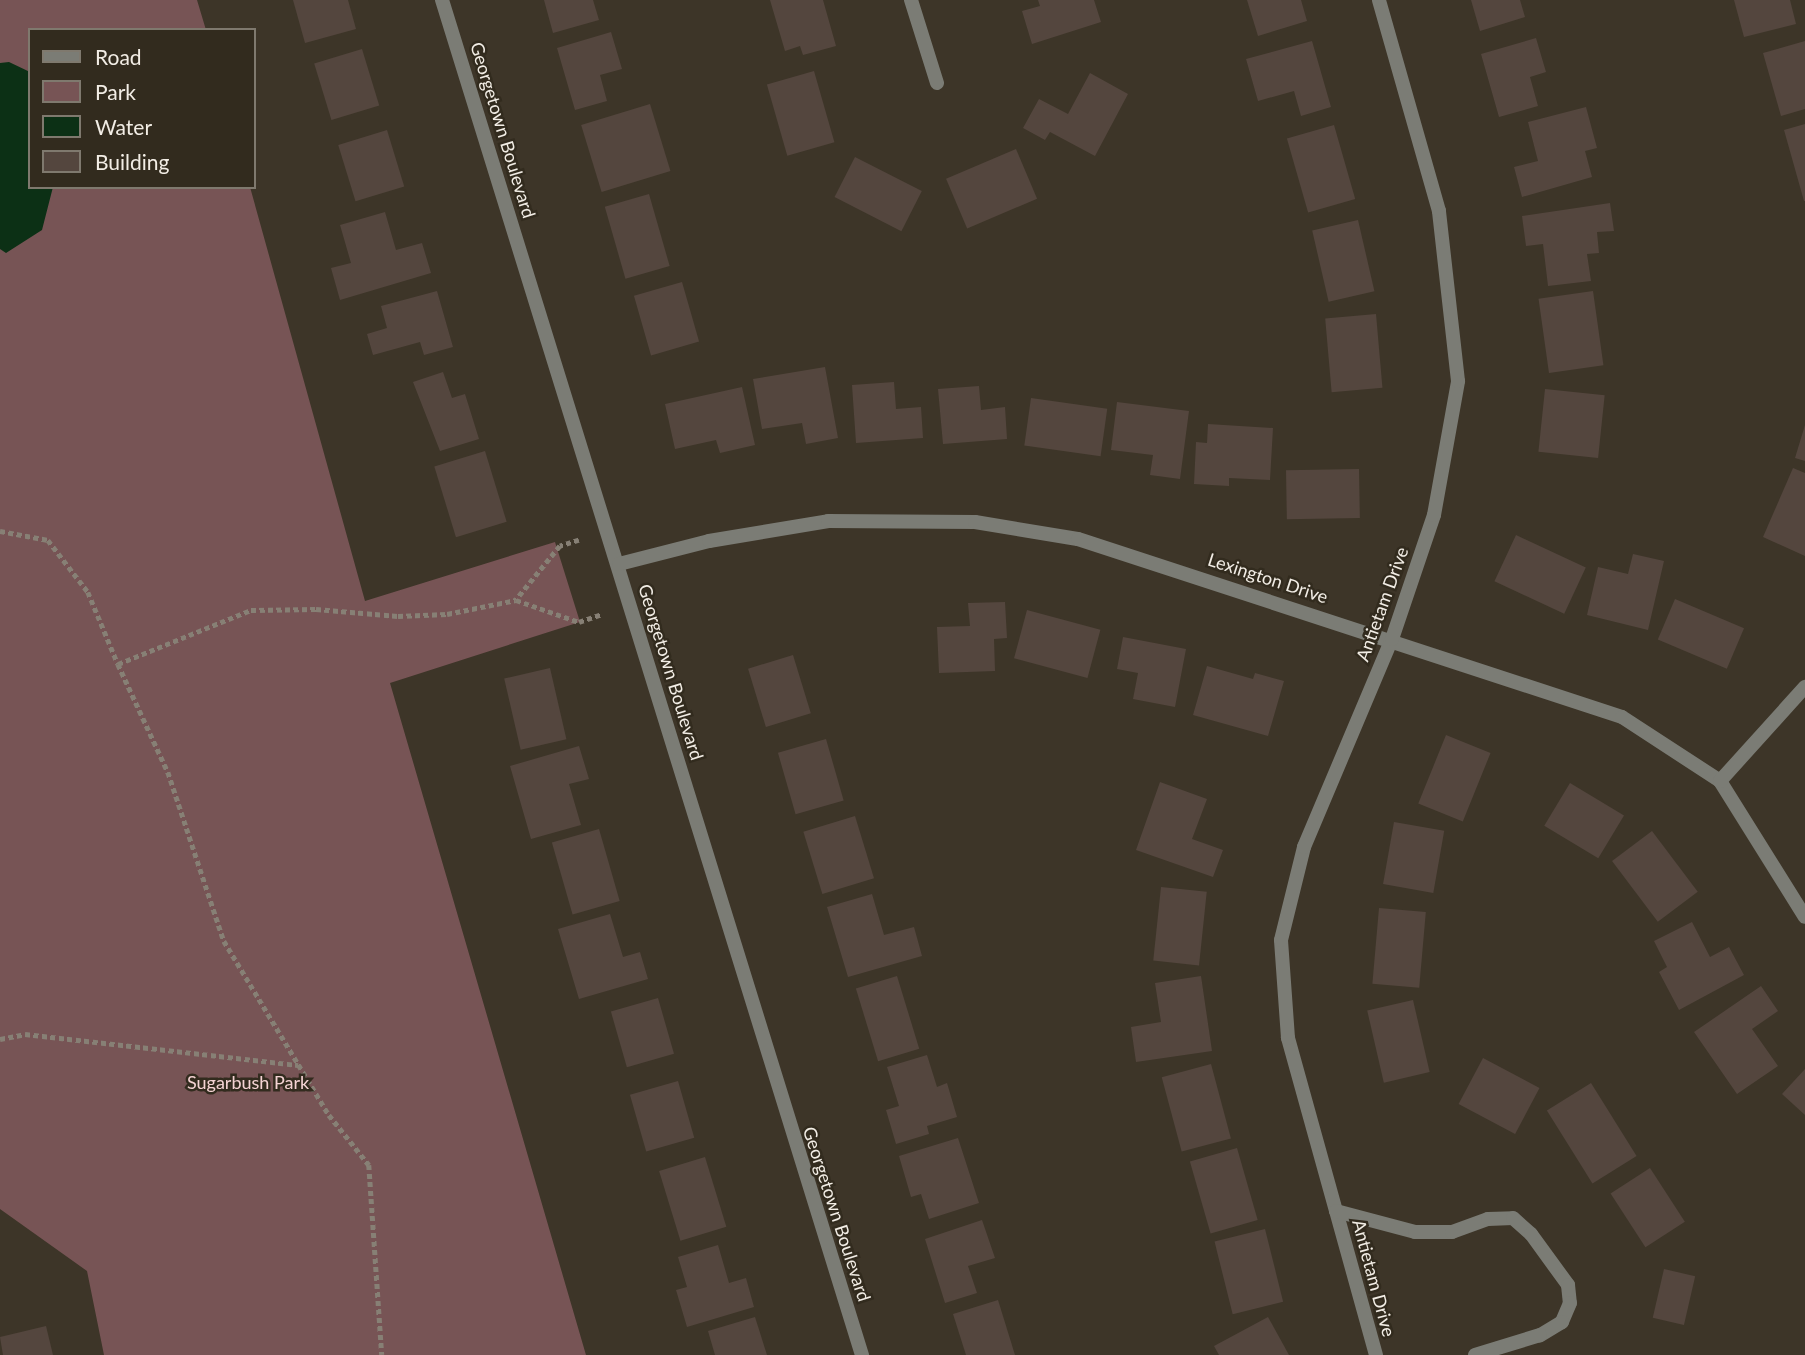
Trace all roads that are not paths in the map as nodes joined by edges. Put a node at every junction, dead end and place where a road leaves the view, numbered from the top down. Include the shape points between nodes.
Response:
1 (442, 0) edge
2 (911, 0) edge
3 (1379, 0) edge
4 (937, 83) dead end
5 (619, 564) junction
6 (1392, 639) junction
7 (1805, 687) edge
8 (1720, 780) junction
9 (1805, 917) edge
10 (1336, 1211) junction
11 (862, 1355) edge
12 (1376, 1355) edge
13 (1475, 1355) edge

1 - 5 street, Georgetown Boulevard
2 - 4 street
3 - 6 street, Antietam Drive via 1439,211 1458,382 1434,515
5 - 6 street, Lexington Drive via 709,541 828,521 975,522 1078,539
5 - 11 street, Georgetown Boulevard
6 - 8 street, Lexington Drive via 1622,717
6 - 10 street, Antietam Drive via 1304,848 1281,940 1288,1038
7 - 8 street
8 - 9 street, Lexington Drive
10 - 12 street, Antietam Drive
10 - 13 street, Antietam Drive via 1415,1232 1452,1232 1488,1219 1514,1218 1531,1234 1568,1285 1570,1303 1562,1322 1540,1335

